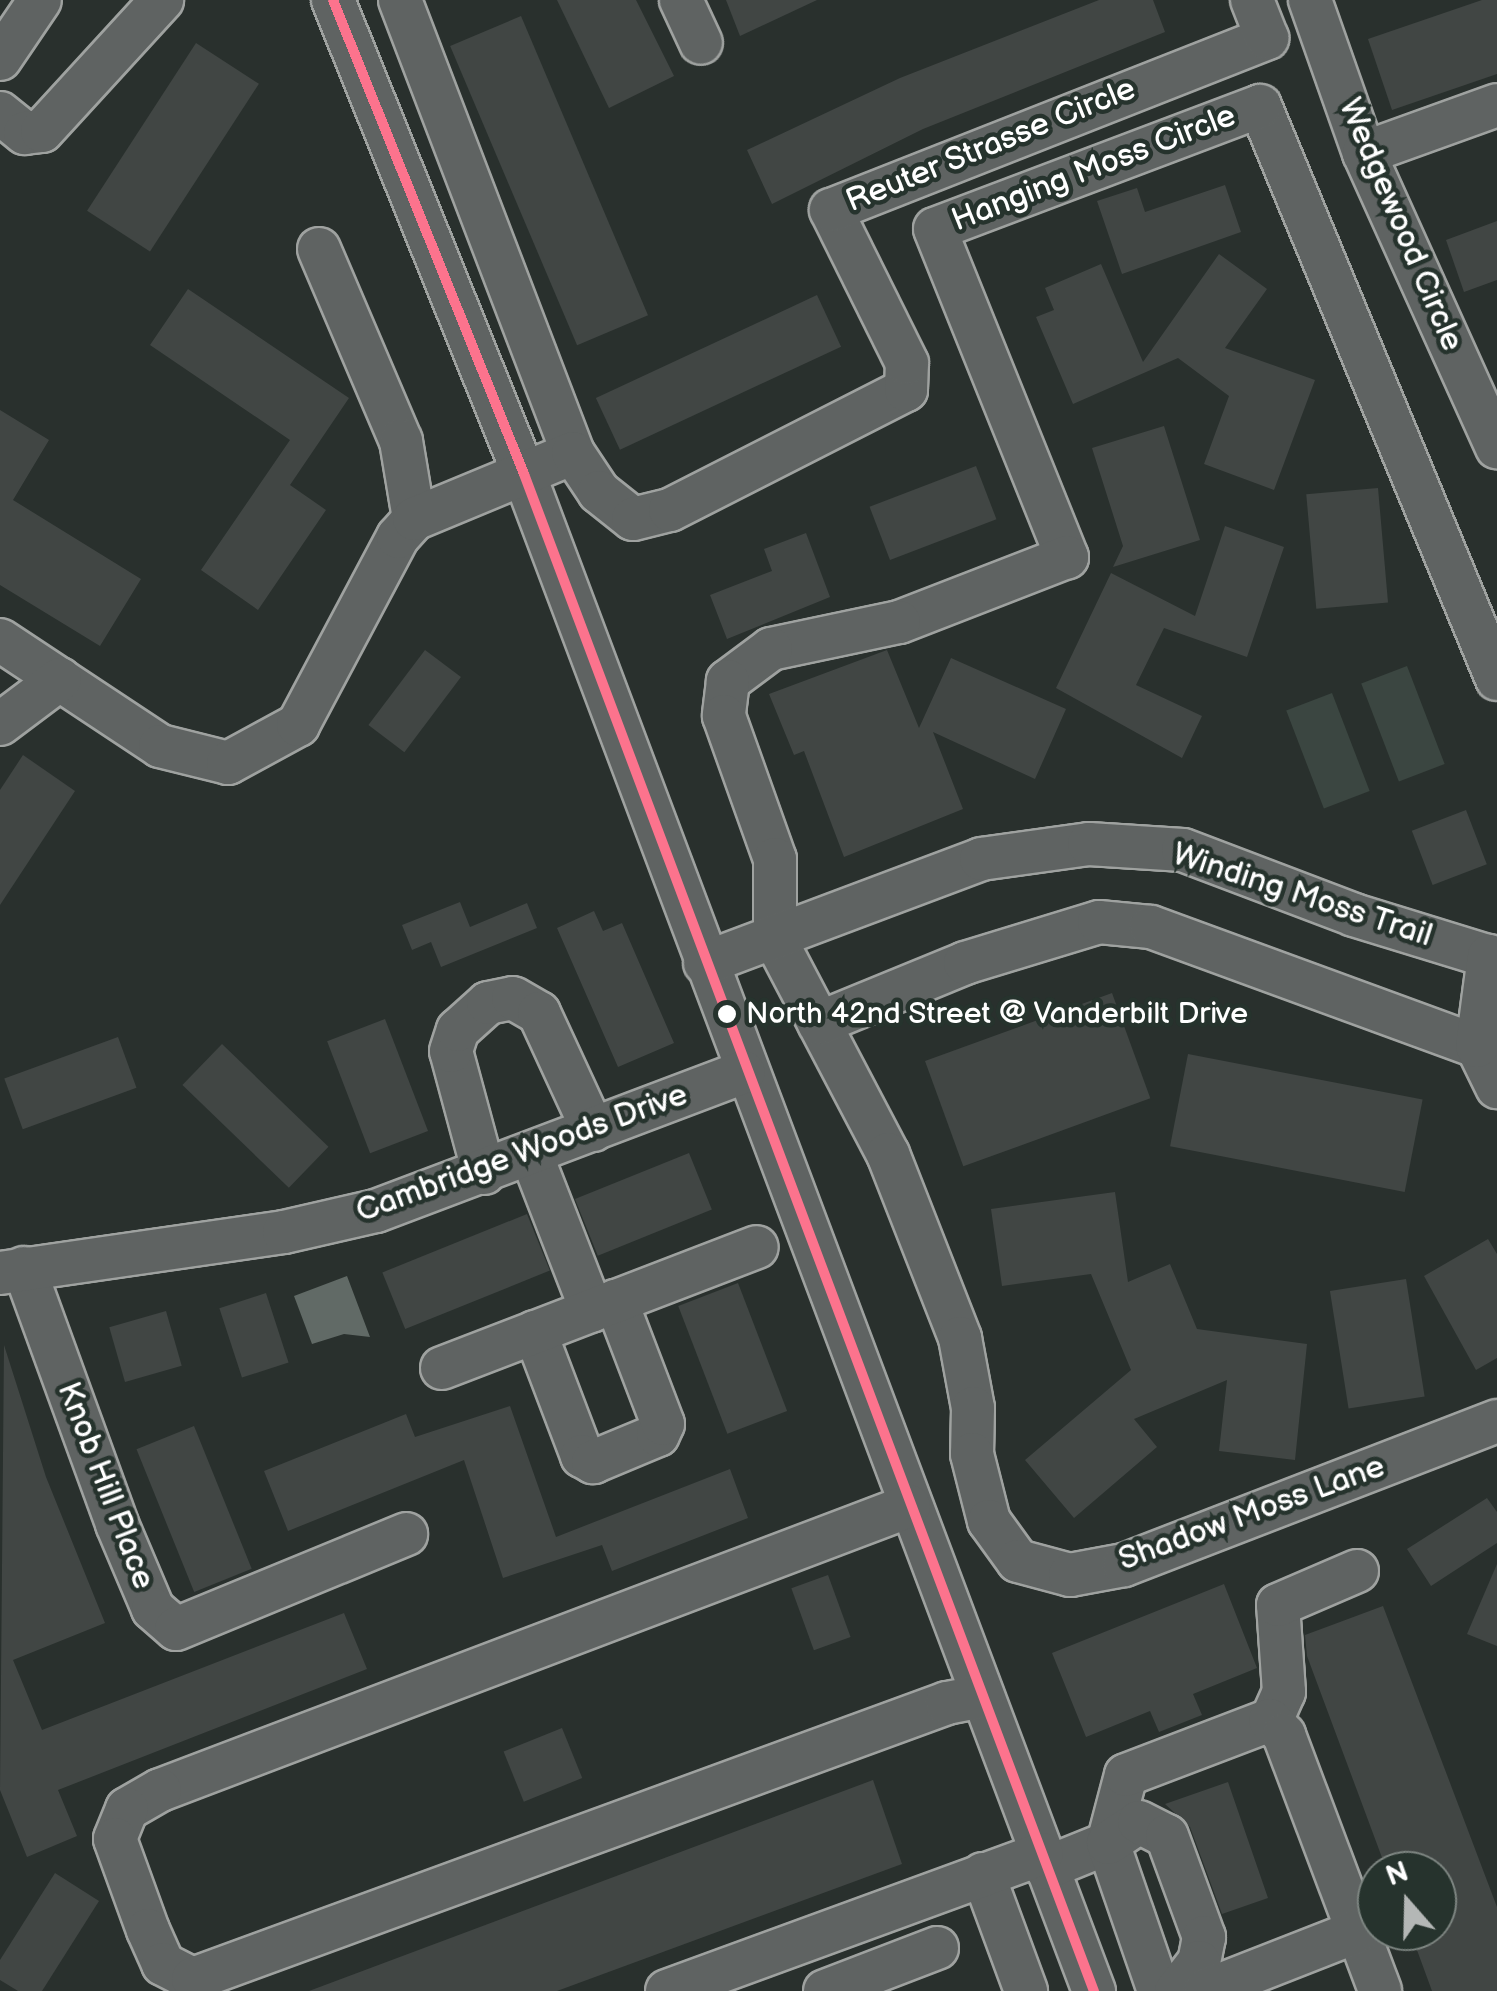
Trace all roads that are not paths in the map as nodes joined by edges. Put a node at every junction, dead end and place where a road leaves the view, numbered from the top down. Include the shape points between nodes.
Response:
1 (40, 0) edge
2 (162, 0) edge
3 (177, 0) edge
4 (191, 0) edge
5 (333, 0) edge
6 (400, 0) edge
7 (682, 0) edge
8 (1252, 0) edge
9 (1310, 0) edge
10 (701, 43) dead end
11 (0, 58) edge
12 (1497, 105) edge
13 (0, 113) edge
14 (1364, 153) junction
15 (319, 249) dead end
16 (1497, 447) edge
17 (573, 453) junction
18 (524, 474) junction
19 (414, 519) junction
20 (0, 640) edge
21 (1497, 679) edge
22 (60, 680) junction
23 (0, 724) edge
24 (775, 940) junction
25 (1493, 958) edge
26 (704, 963) junction
27 (819, 1022) junction
28 (1476, 1046) junction
29 (744, 1072) junction
30 (1497, 1087) edge
31 (592, 1130) junction
32 (532, 1154) junction
33 (484, 1172) junction
34 (757, 1247) dead end
35 (12, 1271) edge
36 (604, 1306) junction
37 (535, 1332) junction
38 (442, 1368) dead end
39 (1497, 1421) edge
40 (909, 1506) junction
41 (406, 1534) dead end
42 (1357, 1570) dead end
43 (982, 1696) junction
44 (1271, 1721) junction
45 (1108, 1843) junction
46 (1044, 1861) junction
47 (984, 1874) junction
48 (1357, 1928) edge
49 (1357, 1932) edge
50 (937, 1948) dead end
51 (1365, 1951) edge
52 (1283, 1977) edge
53 (667, 1991) edge
54 (825, 1991) edge
55 (1026, 1991) edge
56 (1094, 1991) edge
57 (1159, 1991) edge
58 (1176, 1991) edge
59 (1206, 1991) edge
60 (1380, 1991) edge

1 - 11 street
2 - 13 street via 42,131 26,132
3 - 4 street via 183,8
5 - 18 street
6 - 17 street
7 - 10 street
8 - 17 street, Reuter Strasse Circle via 1266,38 831,210 907,364 906,390 670,510 633,519 599,492
9 - 14 street, Wedgewood Circle
12 - 14 street
14 - 16 street, Wedgewood Circle
15 - 19 street via 401,441
17 - 18 street
18 - 19 street
18 - 26 street
19 - 22 street via 398,537 298,725 228,763 160,746
20 - 22 street
21 - 24 street, Hanging Moss Circle via 1260,106 934,229 1067,557 899,622 772,648 728,680 724,716 775,859
22 - 23 street
24 - 25 street, Winding Moss Trail via 981,859 1088,844 1183,850 1354,915
24 - 26 street, Winding Moss Trail
24 - 27 street, Shadow Moss Lane
25 - 28 street
26 - 29 street
27 - 28 street via 964,963 1099,922 1151,927
27 - 39 street, Shadow Moss Lane via 888,1154 960,1338 973,1408 972,1454 989,1521 1018,1561 1070,1575 1124,1565
28 - 30 street
29 - 31 street, Cambridge Woods Drive
29 - 40 street
31 - 32 street, Cambridge Woods Drive
31 - 33 street via 539,1013 513,998 488,1003 458,1030 452,1051
32 - 33 street, Cambridge Woods Drive
32 - 36 street
33 - 35 street, Cambridge Woods Drive via 300,1229
34 - 36 street
35 - 41 street, Knob Hill Place via 152,1609 176,1630
36 - 37 street
36 - 37 street via 662,1424 658,1435 593,1462 582,1456
37 - 38 street
40 - 43 street
40 - 43 street via 319,1738 160,1790 127,1809 115,1839 163,1964 193,1979 947,1703
42 - 44 street via 1278,1605 1284,1692
43 - 46 street
44 - 45 street via 1126,1775
44 - 48 street via 1284,1736
45 - 46 street
45 - 57 street
45 - 58 street via 1138,1822 1167,1836 1204,1937 1199,1962
46 - 47 street
46 - 56 street
47 - 53 street
47 - 55 street
49 - 52 street
50 - 54 street
51 - 60 street
52 - 59 street

